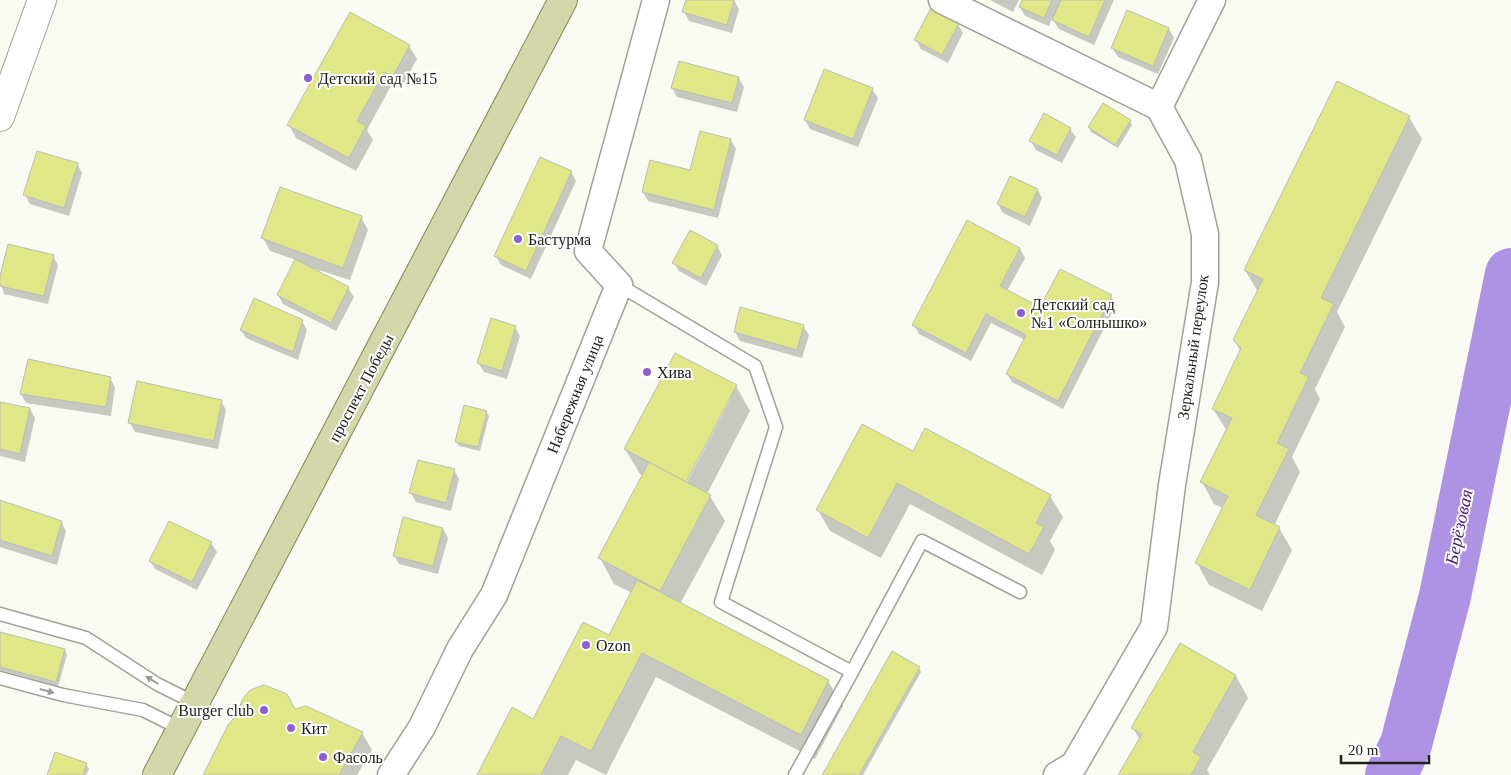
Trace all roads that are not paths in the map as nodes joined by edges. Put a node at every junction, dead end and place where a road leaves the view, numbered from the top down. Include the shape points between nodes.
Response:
1 (42, 0) edge
2 (564, 0) edge
3 (656, 0) edge
4 (942, 0) edge
5 (1212, 0) edge
6 (1159, 107) junction
7 (0, 117) edge
8 (619, 285) junction
9 (1020, 592) dead end
10 (0, 614) edge
11 (852, 672) junction
12 (0, 678) edge
13 (195, 703) junction
14 (181, 729) junction
15 (157, 775) edge
16 (391, 775) edge
17 (795, 775) edge
18 (1058, 775) edge

1 - 7 street
2 - 13 main road, проспект Победы
3 - 8 street via 588,251
4 - 6 street
5 - 6 street
6 - 18 street, Зеркальный переулок via 1188,160 1205,234 1205,272 1154,627 1074,765
8 - 11 lane via 755,366 776,427 721,602
8 - 16 street, Набережная улица via 494,595 460,650 422,727
9 - 11 lane via 922,541
13 -> 10 lane via 157,684 86,638
11 - 17 lane
12 -> 14 lane via 63,695 143,710
13 - 14 main road, проспект Победы
14 - 15 main road, проспект Победы

